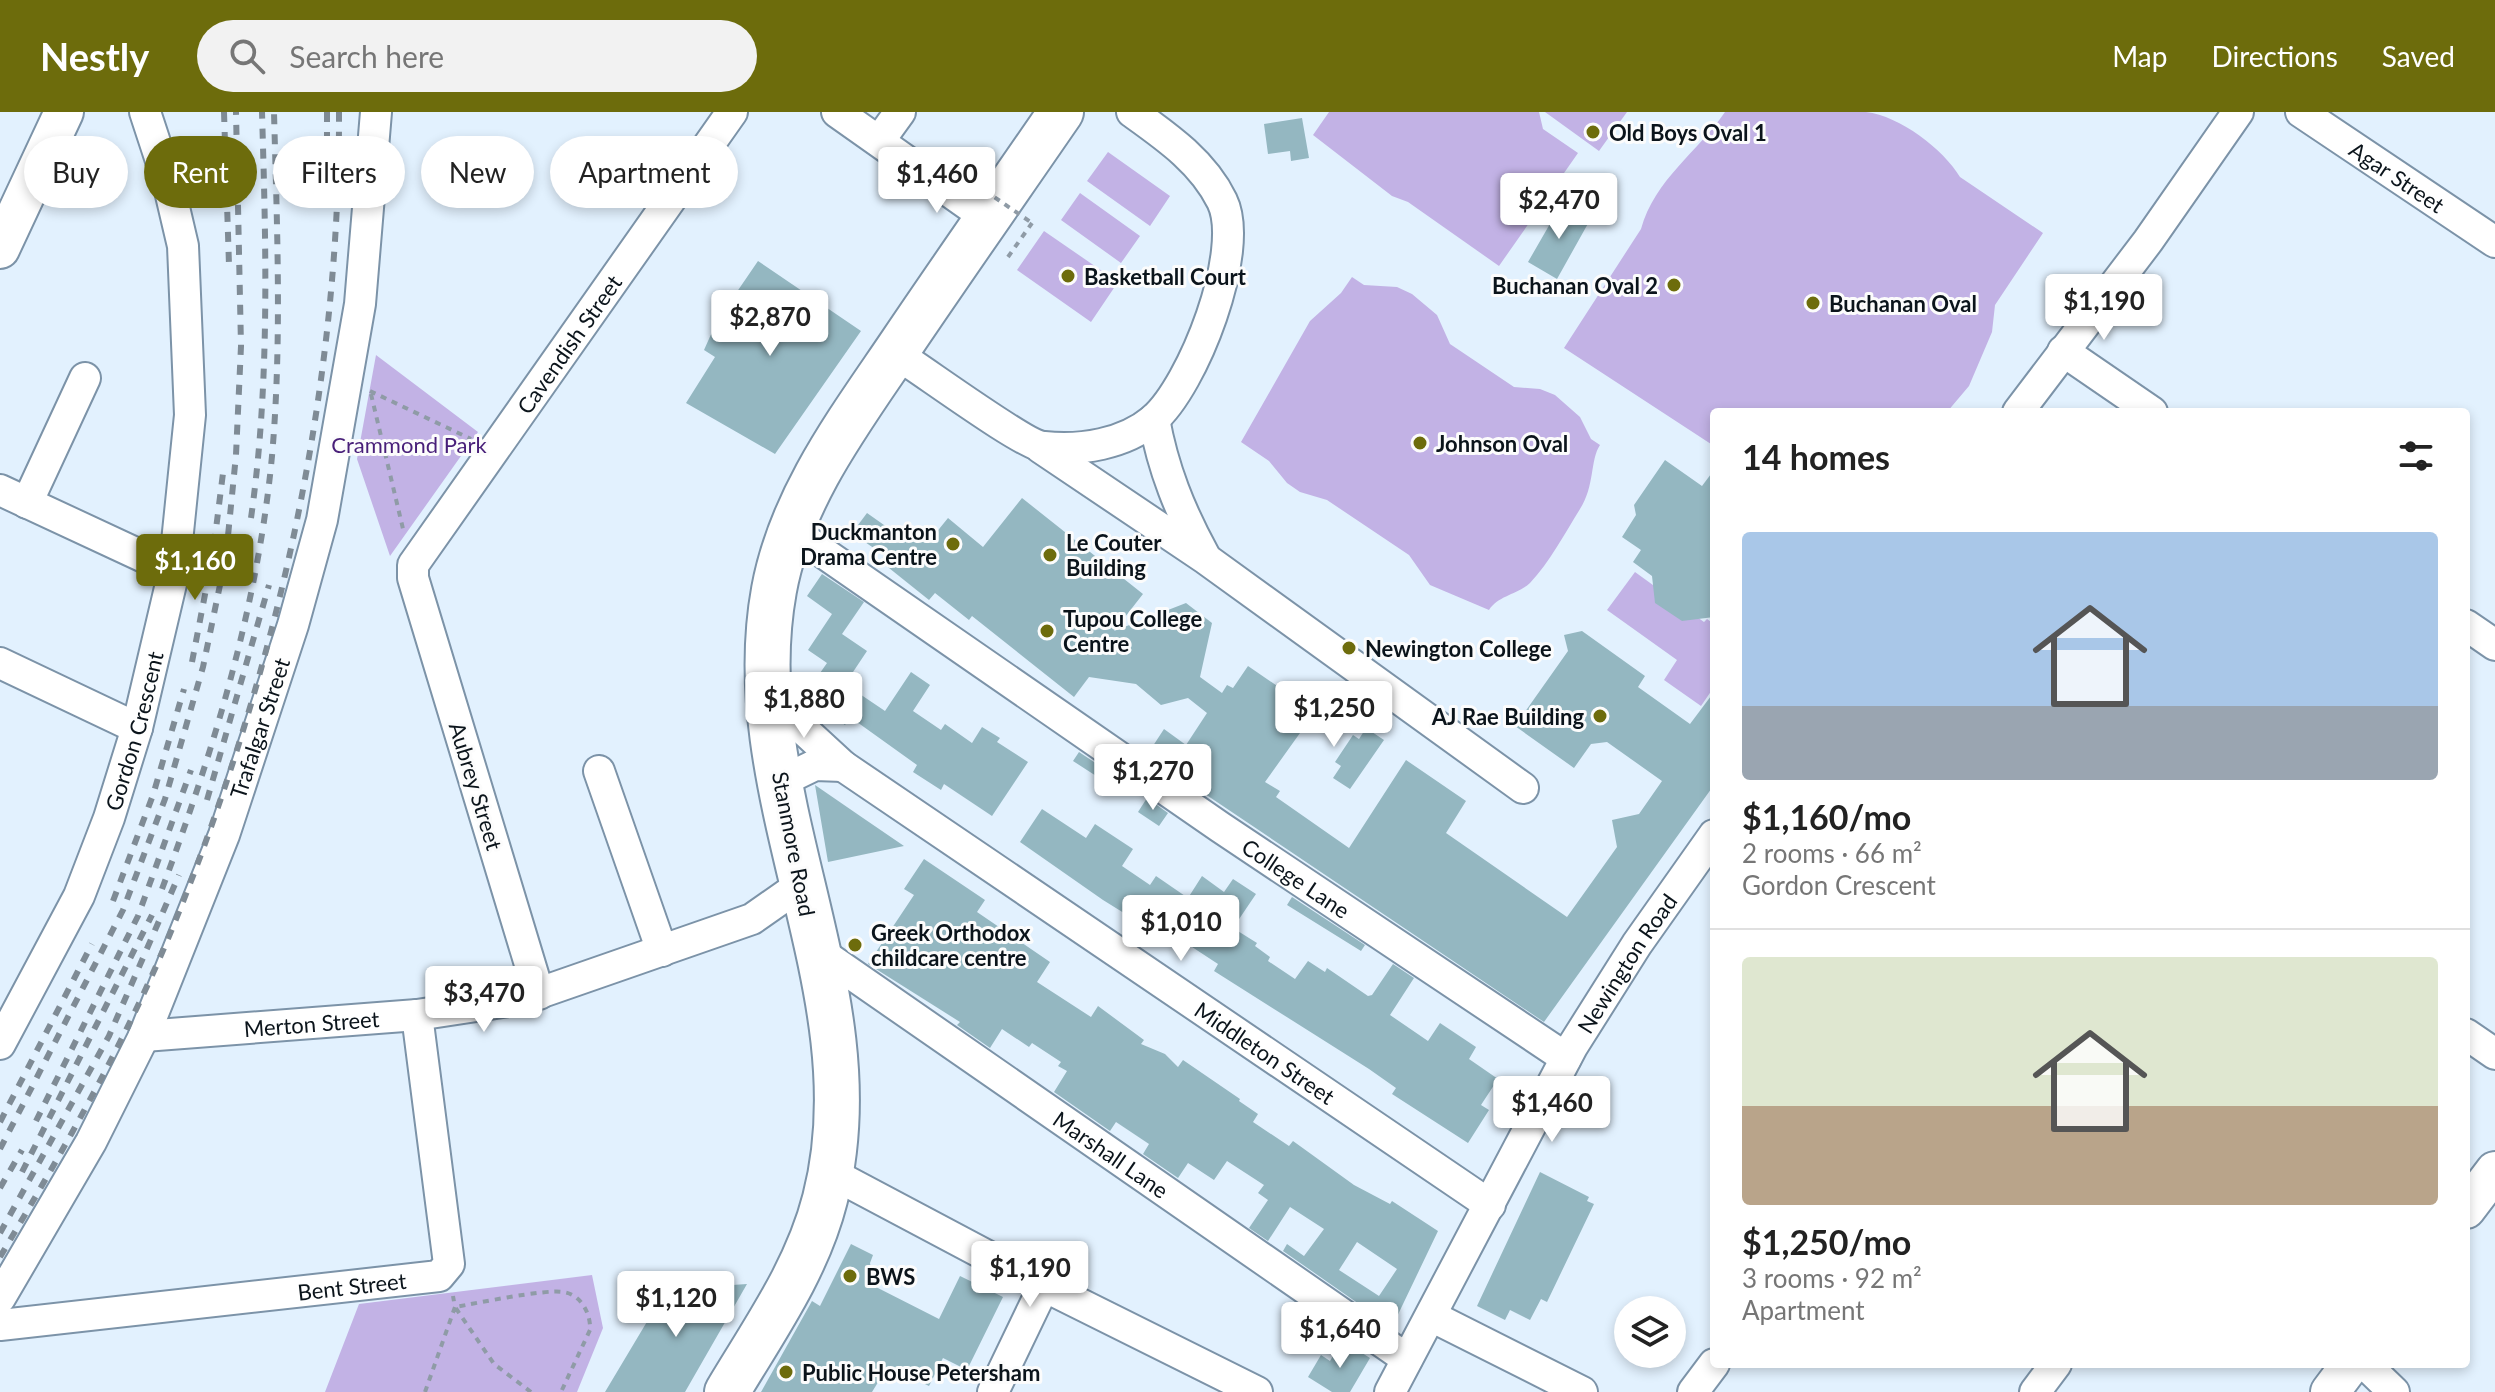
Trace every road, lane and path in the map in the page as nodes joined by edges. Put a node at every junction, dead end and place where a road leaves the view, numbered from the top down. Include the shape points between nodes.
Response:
1 (64, 112) edge
2 (145, 112) edge
3 (376, 112) edge
4 (732, 112) edge
5 (837, 112) edge
6 (900, 112) edge
7 (1061, 112) edge
8 (1132, 112) edge
9 (2301, 112) edge
10 (2224, 117) edge
11 (879, 141) junction
12 (965, 177) dead end
13 (987, 218) junction
14 (2495, 242) edge
15 (0, 249) edge
16 (1008, 257) dead end
17 (2063, 351) junction
18 (895, 353) junction
19 (85, 378) dead end
20 (2021, 408) edge
21 (2146, 408) edge
22 (1154, 419) junction
23 (477, 442) dead end
24 (1041, 448) junction
25 (14, 496) edge
26 (802, 538) junction
27 (406, 541) dead end
28 (1206, 559) junction
29 (174, 571) junction
30 (413, 578) joint
31 (2470, 628) edge
32 (2495, 645) edge
33 (0, 663) edge
34 (768, 687) junction
35 (137, 728) junction
36 (843, 766) junction
37 (599, 771) dead end
38 (782, 781) junction
39 (1523, 788) dead end
40 (1710, 841) edge
41 (809, 919) junction
42 (662, 951) junction
43 (539, 994) junction
44 (417, 1015) junction
45 (144, 1036) junction
46 (2470, 1037) edge
47 (0, 1044) edge
48 (2495, 1054) edge
49 (1566, 1058) junction
50 (2495, 1171) edge
51 (831, 1173) junction
52 (2470, 1204) edge
53 (1490, 1205) junction
54 (449, 1264) junction
55 (1044, 1286) junction
56 (0, 1298) edge
57 (455, 1307) junction
58 (1431, 1316) junction
59 (0, 1325) edge
60 (1407, 1359) junction
61 (1711, 1368) edge
62 (2053, 1368) edge
63 (2348, 1368) edge
64 (2369, 1368) edge
65 (425, 1392) edge
66 (531, 1392) edge
67 (561, 1392) edge
68 (727, 1392) edge
69 (993, 1392) edge
70 (1257, 1392) edge
71 (1390, 1392) edge
72 (1582, 1392) edge
73 (1693, 1392) edge
74 (2035, 1392) edge
75 (2330, 1392) edge
76 (2394, 1392) edge

1 - 15 main road
2 - 29 street, Gordon Crescent via 183,246 190,415
3 - 45 street, Trafalgar Street via 360,304 309,576 224,835
4 - 30 street, Cavendish Street via 418,556
5 - 11 street
6 - 11 street
7 - 13 highway, Stanmore Road
8 - 22 street via 1198,163 1224,203 1228,243 1218,305 1182,380
9 - 14 street, Agar Street
10 - 17 street via 2148,241
11 - 13 street
12 - 16 path, bridge via 1032,223
13 - 18 highway, Stanmore Road
17 - 20 street
17 - 21 street
18 - 24 street
18 - 26 highway, Stanmore Road via 834,443 802,503
19 - 25 street
22 - 24 street via 1113,444
22 - 28 street via 1180,510
23 - 27 path via 369,391
24 - 28 street
25 - 29 street
26 - 34 highway, Stanmore Road via 774,588
26 - 49 street, College Lane
28 - 39 street
29 - 35 street, Gordon Crescent
30 - 43 street, Aubrey Street
31 - 32 street
33 - 35 street
34 - 36 street, Middleton Street via 792,719
34 - 38 highway, Stanmore Road
35 - 47 street, Gordon Crescent via 79,896
36 - 38 street via 815,765
36 - 53 street, Middleton Street
37 - 42 street
38 - 41 highway, Stanmore Road
40 - 49 street, Newington Road
41 - 42 street, Merton Street via 752,919
41 - 51 highway, Stanmore Road via 837,1050
41 - 60 street, Marshall Lane
42 - 43 street, Merton Street
43 - 44 street, Merton Street
44 - 45 street, Merton Street
44 - 54 street
45 - 56 street, Trafalgar Street via 91,1142
46 - 48 street
49 - 53 street, Newington Road
50 - 52 main road
51 - 55 street
51 - 68 highway, Stanmore Road via 801,1267
53 - 58 street, Newington Road
54 - 57 path
54 - 59 street, Bent Street via 439,1276
55 - 69 street
55 - 70 street
57 - 65 path
57 - 66 path via 494,1364
57 - 67 path via 563,1292 581,1302 591,1318 590,1330
58 - 60 street, Newington Road
58 - 72 street
60 - 71 street, Newington Road
61 - 73 street
62 - 74 street
63 - 75 main road
64 - 76 street

